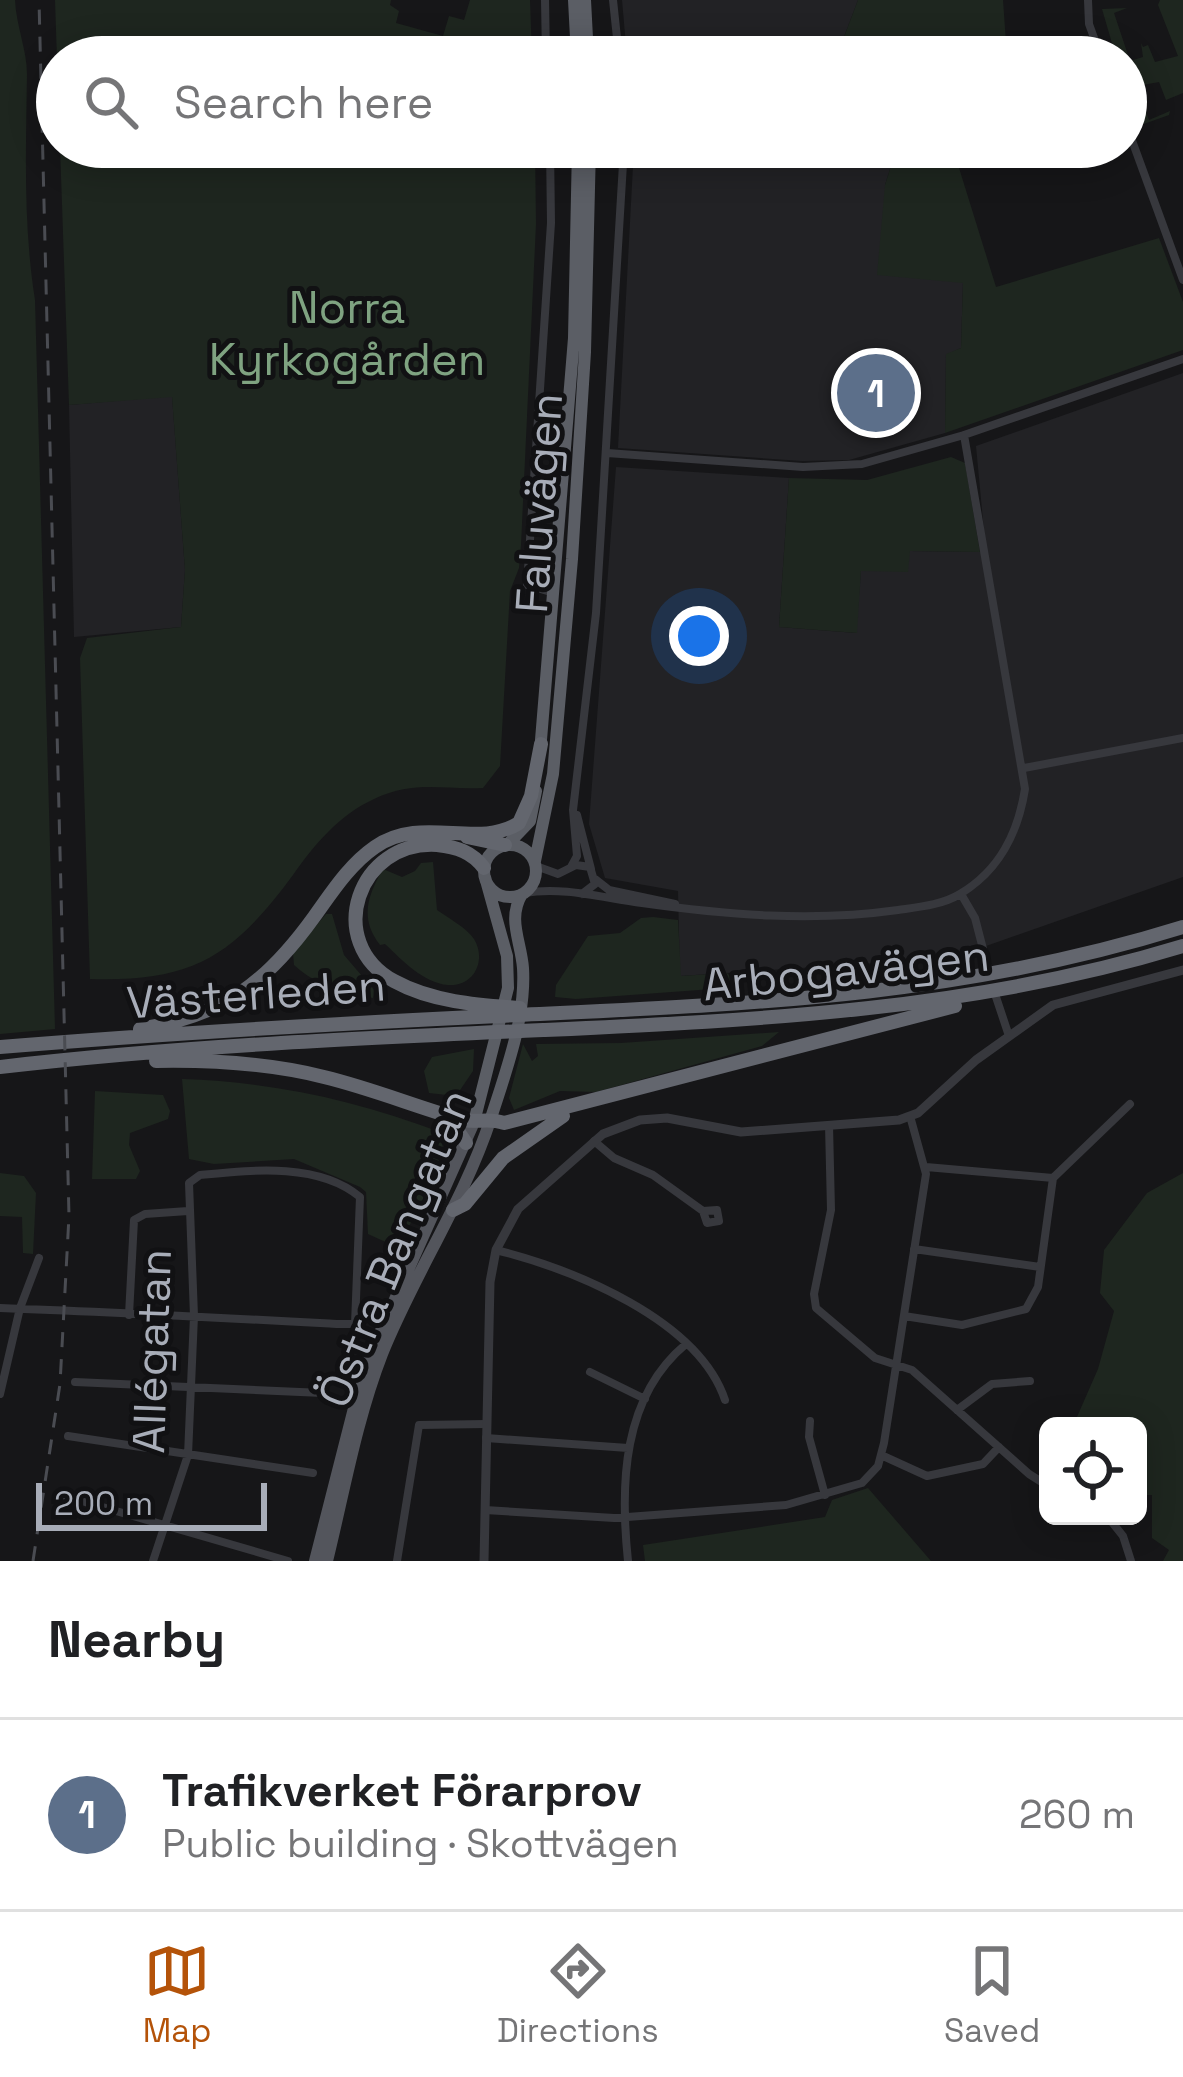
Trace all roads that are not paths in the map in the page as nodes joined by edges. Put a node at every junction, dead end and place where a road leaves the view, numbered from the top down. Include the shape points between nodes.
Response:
1 (544, 0) edge
2 (574, 0) edge
3 (585, 0) edge
4 (614, 0) edge
5 (1088, 0) edge
6 (545, 36) edge
7 (576, 36) edge
8 (587, 36) edge
9 (618, 36) edge
10 (1093, 36) edge
11 (550, 168) edge
12 (578, 168) edge
13 (589, 168) edge
14 (623, 168) edge
15 (1142, 168) edge
16 (1183, 280) edge
17 (1183, 359) edge
18 (964, 435) junction
19 (574, 442) junction
20 (607, 453) junction
21 (556, 593) junction
22 (1183, 738) edge
23 (541, 744) junction
24 (1024, 768) junction
25 (576, 801) junction
26 (445, 831) junction
27 (506, 845) junction
28 (535, 864) junction
29 (571, 867) junction
30 (484, 873) junction
31 (593, 874) junction
32 (523, 893) junction
33 (580, 894) junction
34 (961, 894) junction
35 (676, 905) junction
36 (1183, 928) edge
37 (1183, 946) edge
38 (1183, 970) edge
39 (986, 993) junction
40 (497, 1011) junction
41 (573, 1012) junction
42 (518, 1015) joint
43 (509, 1032) junction
44 (1009, 1036) junction
45 (173, 1043) junction
46 (0, 1047) edge
47 (0, 1067) edge
48 (484, 1089) junction
49 (1130, 1104) dead end
50 (570, 1108) junction
51 (445, 1114) junction
52 (910, 1116) junction
53 (490, 1118) junction
54 (474, 1122) junction
55 (829, 1123) junction
56 (594, 1142) junction
57 (466, 1143) junction
58 (926, 1167) junction
59 (1053, 1178) junction
60 (453, 1210) junction
61 (188, 1211) junction
62 (703, 1211) dead end
63 (914, 1249) junction
64 (496, 1250) junction
65 (39, 1258) dead end
66 (1040, 1267) junction
67 (0, 1307) edge
68 (20, 1308) junction
69 (129, 1315) junction
70 (194, 1316) junction
71 (904, 1316) junction
72 (388, 1326) junction
73 (686, 1343) junction
74 (897, 1365) junction
75 (590, 1372) dead end
76 (1030, 1381) dead end
77 (74, 1382) dead end
78 (192, 1388) junction
79 (323, 1393) dead end
80 (0, 1394) edge
81 (645, 1399) junction
82 (725, 1400) dead end
83 (957, 1410) junction
84 (810, 1420) dead end
85 (486, 1424) junction
86 (68, 1436) dead end
87 (486, 1438) junction
88 (999, 1447) junction
89 (628, 1448) junction
90 (188, 1455) junction
91 (881, 1455) junction
92 (313, 1474) dead end
93 (1039, 1480) edge
94 (825, 1495) junction
95 (61, 1496) dead end
96 (485, 1510) junction
97 (624, 1516) junction
98 (1114, 1525) edge
99 (165, 1526) junction
100 (153, 1561) edge
101 (288, 1561) edge
102 (315, 1561) edge
103 (327, 1561) edge
104 (398, 1561) edge
105 (484, 1561) edge
106 (628, 1561) edge
107 (1131, 1561) edge

1 - 6 street
2 - 7 highway
3 - 8 highway
4 - 9 street
5 - 10 street
11 - 21 street via 527,585
12 - 19 highway, Faluvägen
13 - 19 highway, Faluvägen
14 - 20 street
15 - 16 street
17 - 18 street
18 - 20 street via 826,468
18 - 24 street
19 - 21 highway, Faluvägen
19 - 28 highway, Faluvägen via 555,761
20 - 25 street
21 - 23 highway, Faluvägen
22 - 24 street
23 - 26 highway via 519,823
23 - 27 highway, Faluvägen via 533,811
24 - 34 street via 1010,842
25 - 29 street
25 - 31 street
26 - 27 highway
26 - 45 highway via 410,832 376,846 256,984
27 - 28 highway via 523,848
27 - 30 highway via 489,855
28 - 29 street via 558,874
28 - 32 highway via 535,880
29 - 31 street
30 - 32 highway via 498,894
30 - 40 highway via 472,855 453,848 401,850 362,884 355,924 372,964 397,983
30 - 43 highway via 508,964
31 - 33 street via 593,889
31 - 35 street via 609,890
32 - 33 street
32 - 43 highway via 513,917 523,977
33 - 35 street
34 - 35 street via 828,917
34 - 44 street
36 - 41 highway, Arbogavägen via 982,977 791,1002
37 - 39 highway, Arbogavägen
38 - 44 street via 1053,1005
39 - 43 highway, Arbogavägen via 812,1016
39 - 50 highway
40 - 41 highway
40 - 42 highway, Västerleden
40 - 45 highway, Västerleden
41 - 42 highway, Arbogavägen
43 - 45 highway, Västerleden
43 - 48 highway, Östra Bangatan
43 - 53 highway, Östra Bangatan
44 - 52 street
45 - 46 highway, Västerleden
45 - 47 highway, Västerleden
45 - 51 highway, Västerleden
48 - 53 highway
48 - 54 highway, Östra Bangatan
49 - 59 street
50 - 53 highway via 519,1122
50 - 60 highway via 503,1158
51 - 54 highway, Västerleden
51 - 57 highway
52 - 55 street
52 - 58 street
53 - 54 highway
53 - 60 main road, Östra Bangatan
54 - 57 main road, Östra Bangatan
55 - 56 street via 741,1132 654,1119
55 - 74 street via 831,1210 814,1301 867,1353
56 - 62 street
56 - 64 street via 518,1210
57 - 72 main road, Östra Bangatan
58 - 59 street
58 - 63 street
59 - 66 street
60 - 72 main road, Östra Bangatan
61 - 69 street via 134,1220
61 - 70 street, Allégatan
61 - 70 street via 189,1183 208,1174 291,1170 356,1192 362,1203 355,1324
63 - 66 street
63 - 71 street
64 - 73 street via 630,1303
64 - 85 street
65 - 68 street
66 - 71 street via 1034,1301 1021,1311 962,1325
67 - 68 street
68 - 69 street
68 - 80 street
69 - 70 street
70 - 78 street, Allégatan
71 - 74 street
72 - 102 main road, Östra Bangatan via 354,1400
72 - 103 main road, Östra Bangatan
73 - 81 street
73 - 82 street
74 - 83 street
74 - 91 street
75 - 81 street
76 - 83 street via 992,1384
77 - 78 street
78 - 79 street
78 - 90 street, Allégatan
81 - 89 street
83 - 88 street
84 - 94 street
85 - 87 street
85 - 104 street via 419,1425
86 - 90 street
87 - 89 street
87 - 96 street
88 - 91 street via 983,1464 927,1476
88 - 93 street
89 - 97 street
90 - 92 street
90 - 99 street, Allégatan
91 - 94 street via 862,1483
94 - 97 street
95 - 99 street
96 - 97 street
96 - 105 street
97 - 106 street
98 - 107 street
99 - 100 street, Allégatan
99 - 101 street

